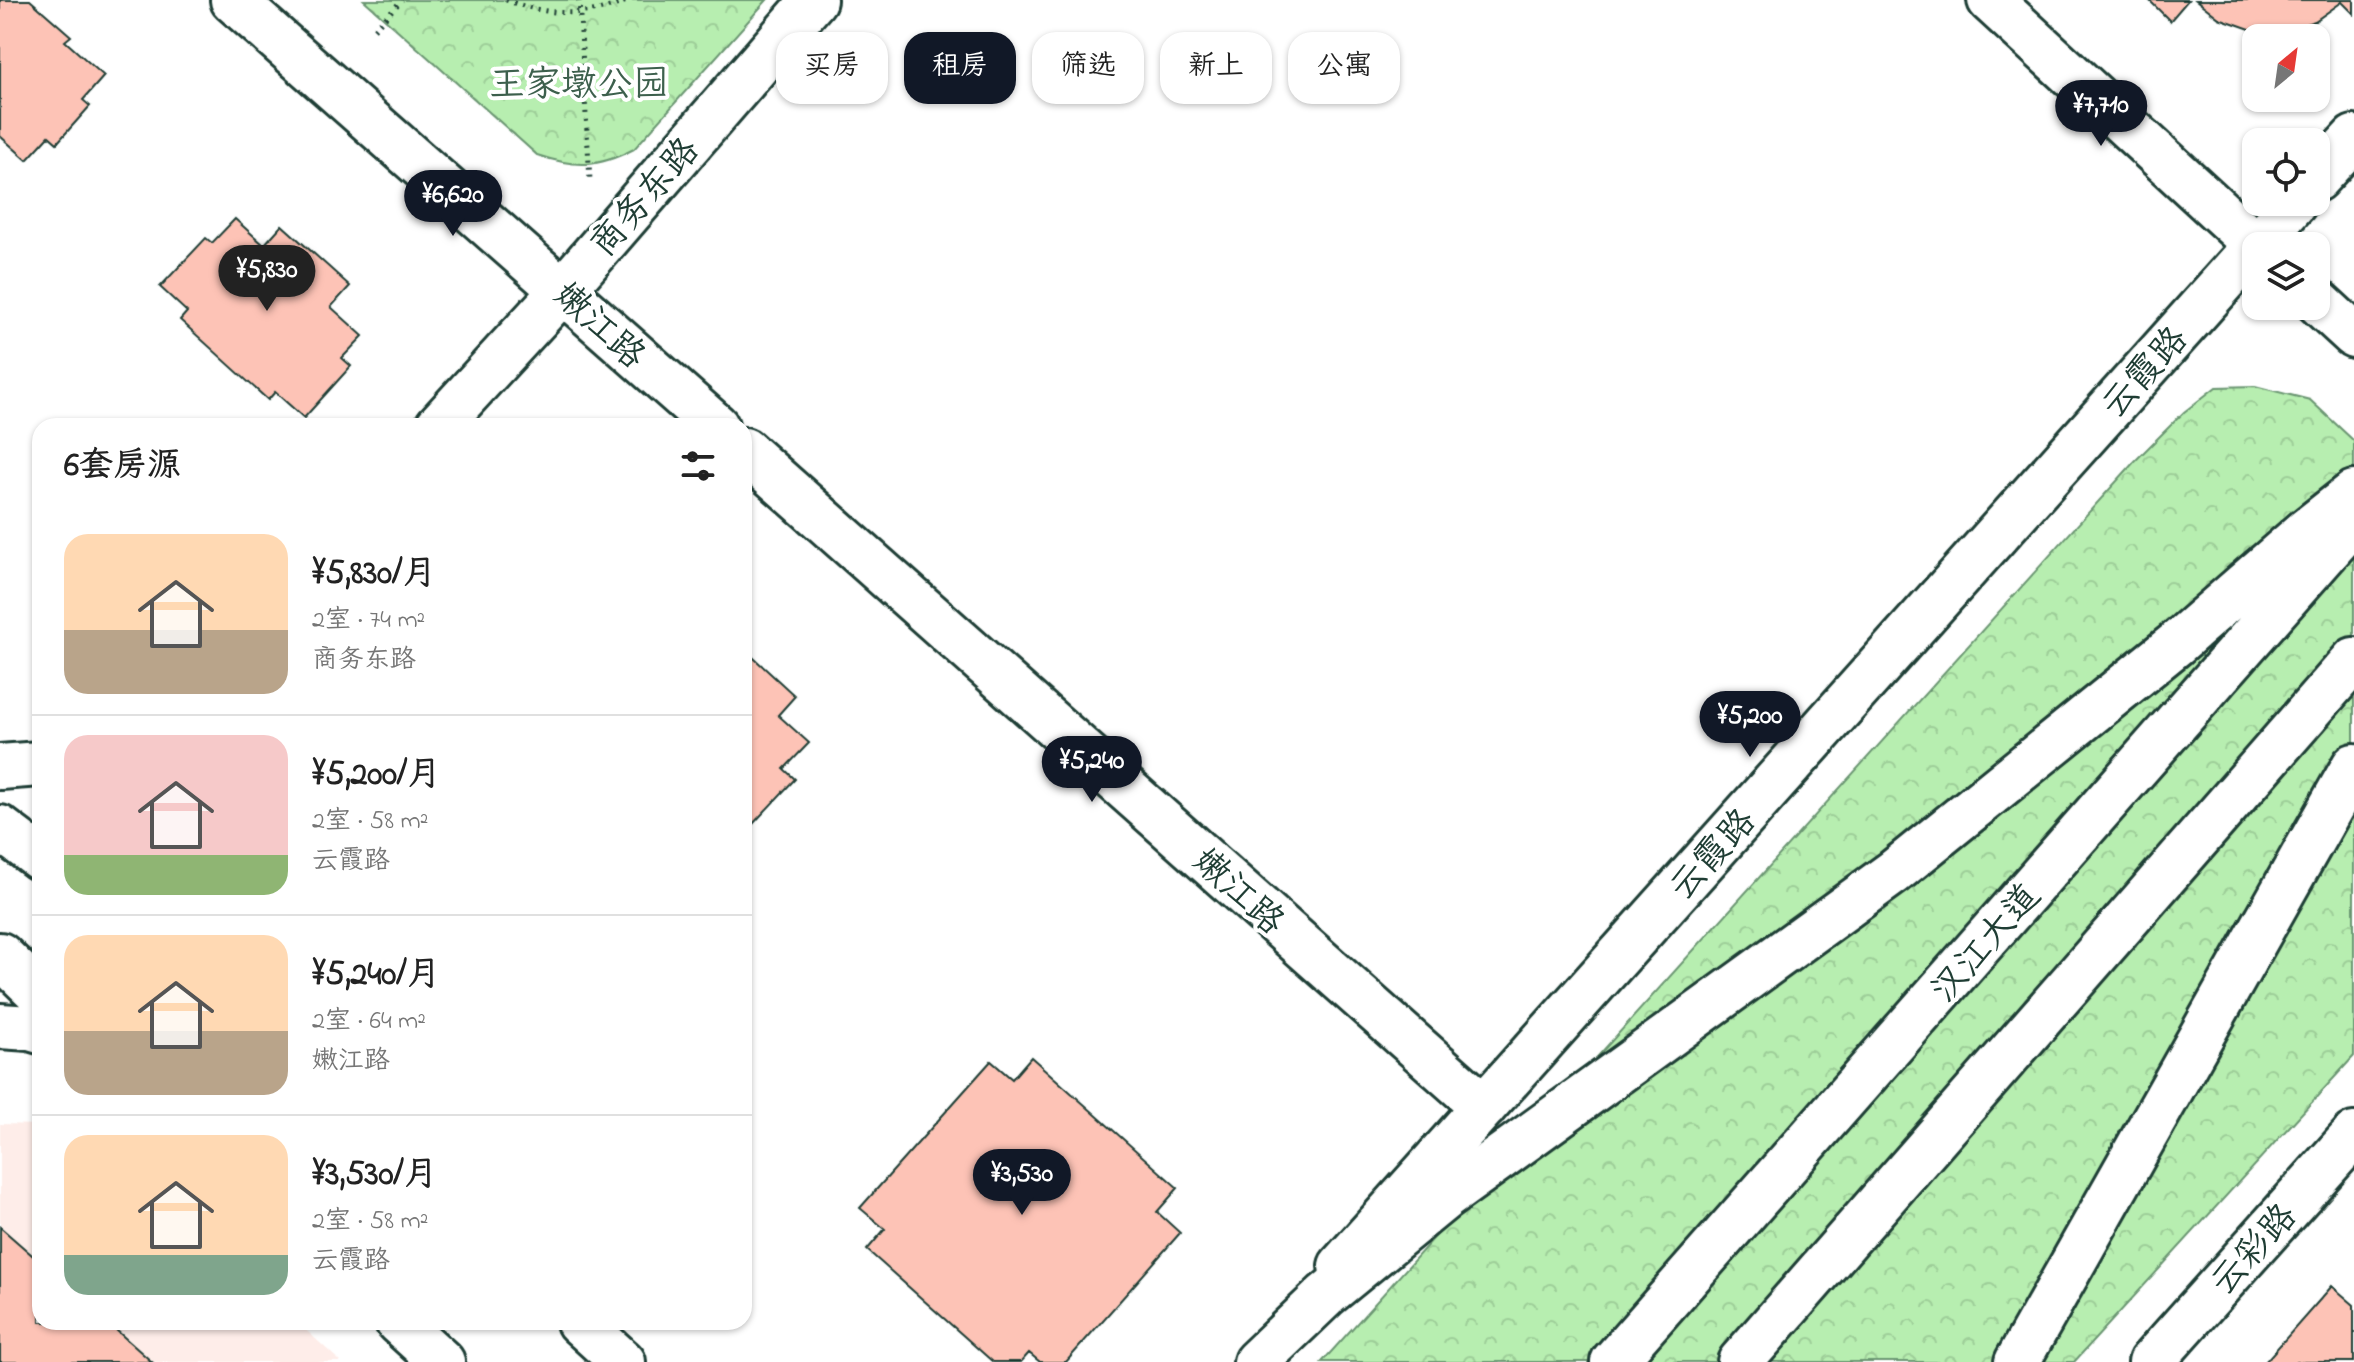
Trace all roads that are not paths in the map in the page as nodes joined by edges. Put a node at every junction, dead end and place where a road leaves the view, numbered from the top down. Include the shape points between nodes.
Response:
1 (233, 0) edge
2 (814, 0) edge
3 (1990, 0) edge
4 (2354, 138) edge
5 (2330, 164) edge
6 (2282, 216) edge
7 (2242, 232) edge
8 (2268, 232) edge
9 (2242, 261) edge
10 (563, 290) junction
11 (2330, 313) edge
12 (2354, 335) edge
13 (445, 418) edge
14 (707, 418) edge
15 (752, 457) edge
16 (2354, 493) edge
17 (2354, 521) edge
18 (2354, 660) edge
19 (32, 765) edge
20 (2354, 766) edge
21 (0, 767) edge
22 (0, 828) edge
23 (32, 852) edge
24 (0, 955) edge
25 (32, 986) edge
26 (0, 1026) edge
27 (32, 1030) edge
28 (1484, 1107) junction
29 (2354, 1135) edge
30 (407, 1330) edge
31 (588, 1330) edge
32 (442, 1362) edge
33 (623, 1362) edge
34 (1255, 1362) edge
35 (1613, 1362) edge
36 (1740, 1362) edge
37 (2017, 1362) edge
38 (2151, 1362) edge

1 - 10 main road, 嫩江路
2 - 10 main road, 商务东路
3 - 7 main road
4 - 5 main road
6 - 8 main road, 云霞路
9 - 28 main road, 云霞路
10 - 13 main road, 商务东路
10 - 14 main road, 嫩江路
11 - 12 main road
15 - 28 main road, 嫩江路
16 - 34 main road via 1894,872 1443,1199 1326,1295
17 - 35 main road, 汉江大道
18 - 36 main road
19 - 21 main road
20 - 37 main road
22 - 23 main road
24 - 25 main road
26 - 27 main road
28 - 34 main road, 云霞路
29 - 38 main road, 云彩路
30 - 32 main road
31 - 33 main road

